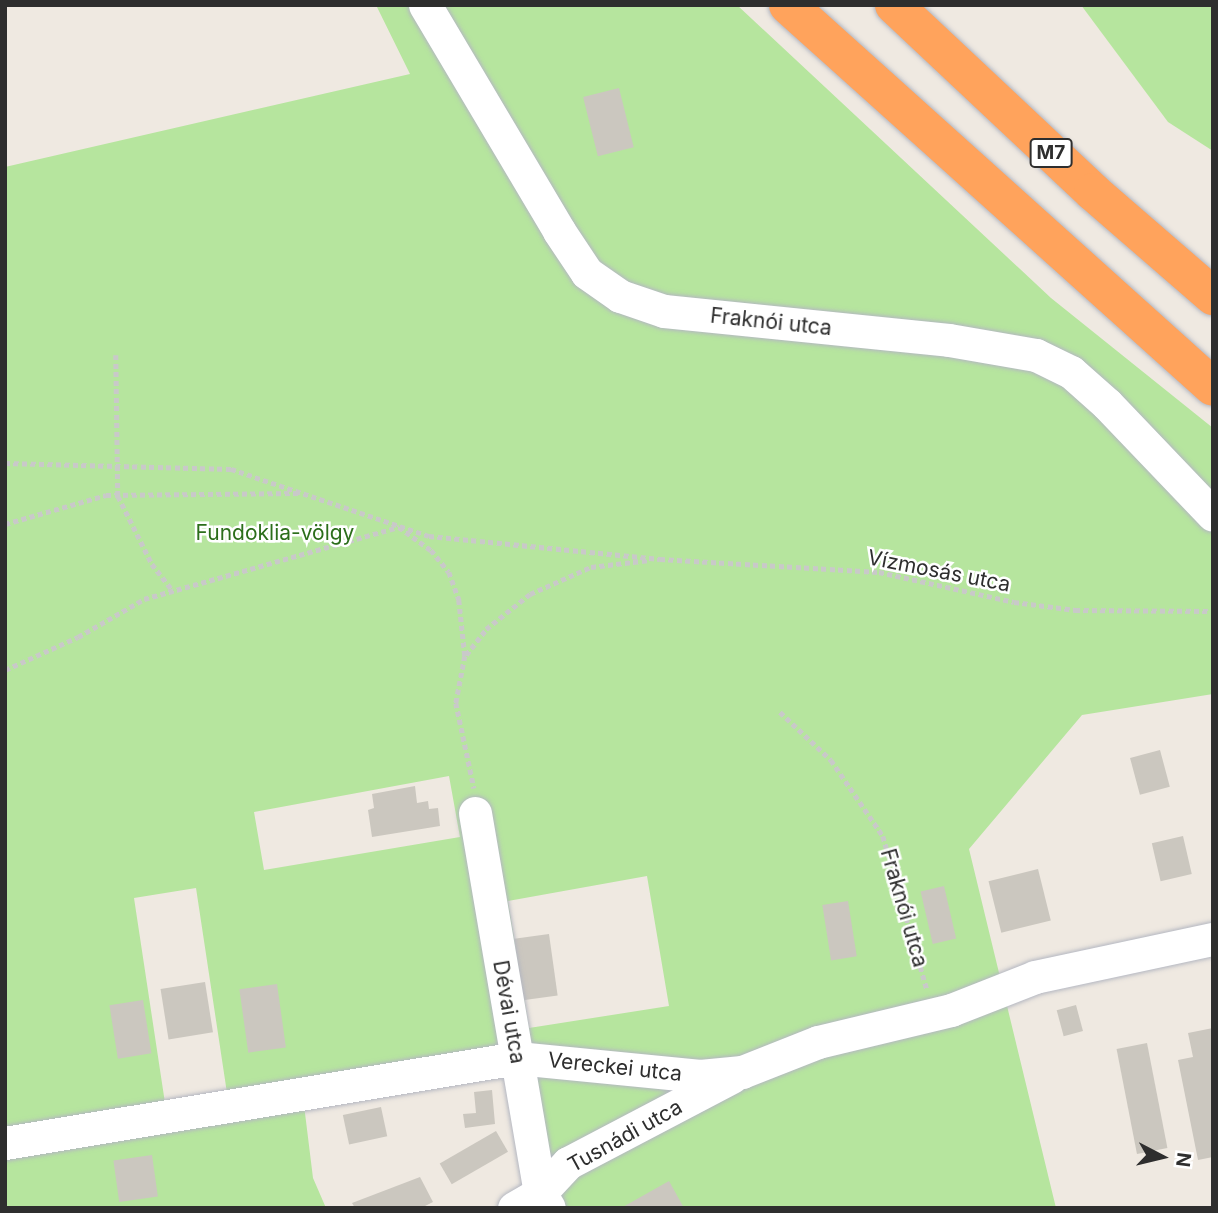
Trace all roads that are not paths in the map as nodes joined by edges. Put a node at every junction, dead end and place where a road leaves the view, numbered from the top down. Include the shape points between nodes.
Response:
1 (425, 5) edge
2 (788, 5) edge
3 (894, 5) edge
4 (1213, 296) edge
5 (1213, 387) edge
6 (1213, 515) edge
7 (475, 813) dead end
8 (1213, 939) edge
9 (517, 1058) junction
10 (742, 1072) junction
11 (5, 1143) edge
12 (534, 1203) edge

1 - 6 street, Fraknói utca via 566,242 587,273 620,296 664,311 949,340 1036,355 1071,372 1107,404
2 - 5 highway
3 - 4 highway, M7 via 1093,192
7 - 9 street, Dévai utca
8 - 10 street, Vereckei utca via 1035,977 934,1014 818,1042
9 - 10 street, Vereckei utca via 700,1076
9 - 11 street, Vereckei utca
9 - 12 street, Dévai utca
10 - 12 street, Tusnádi utca via 568,1163

